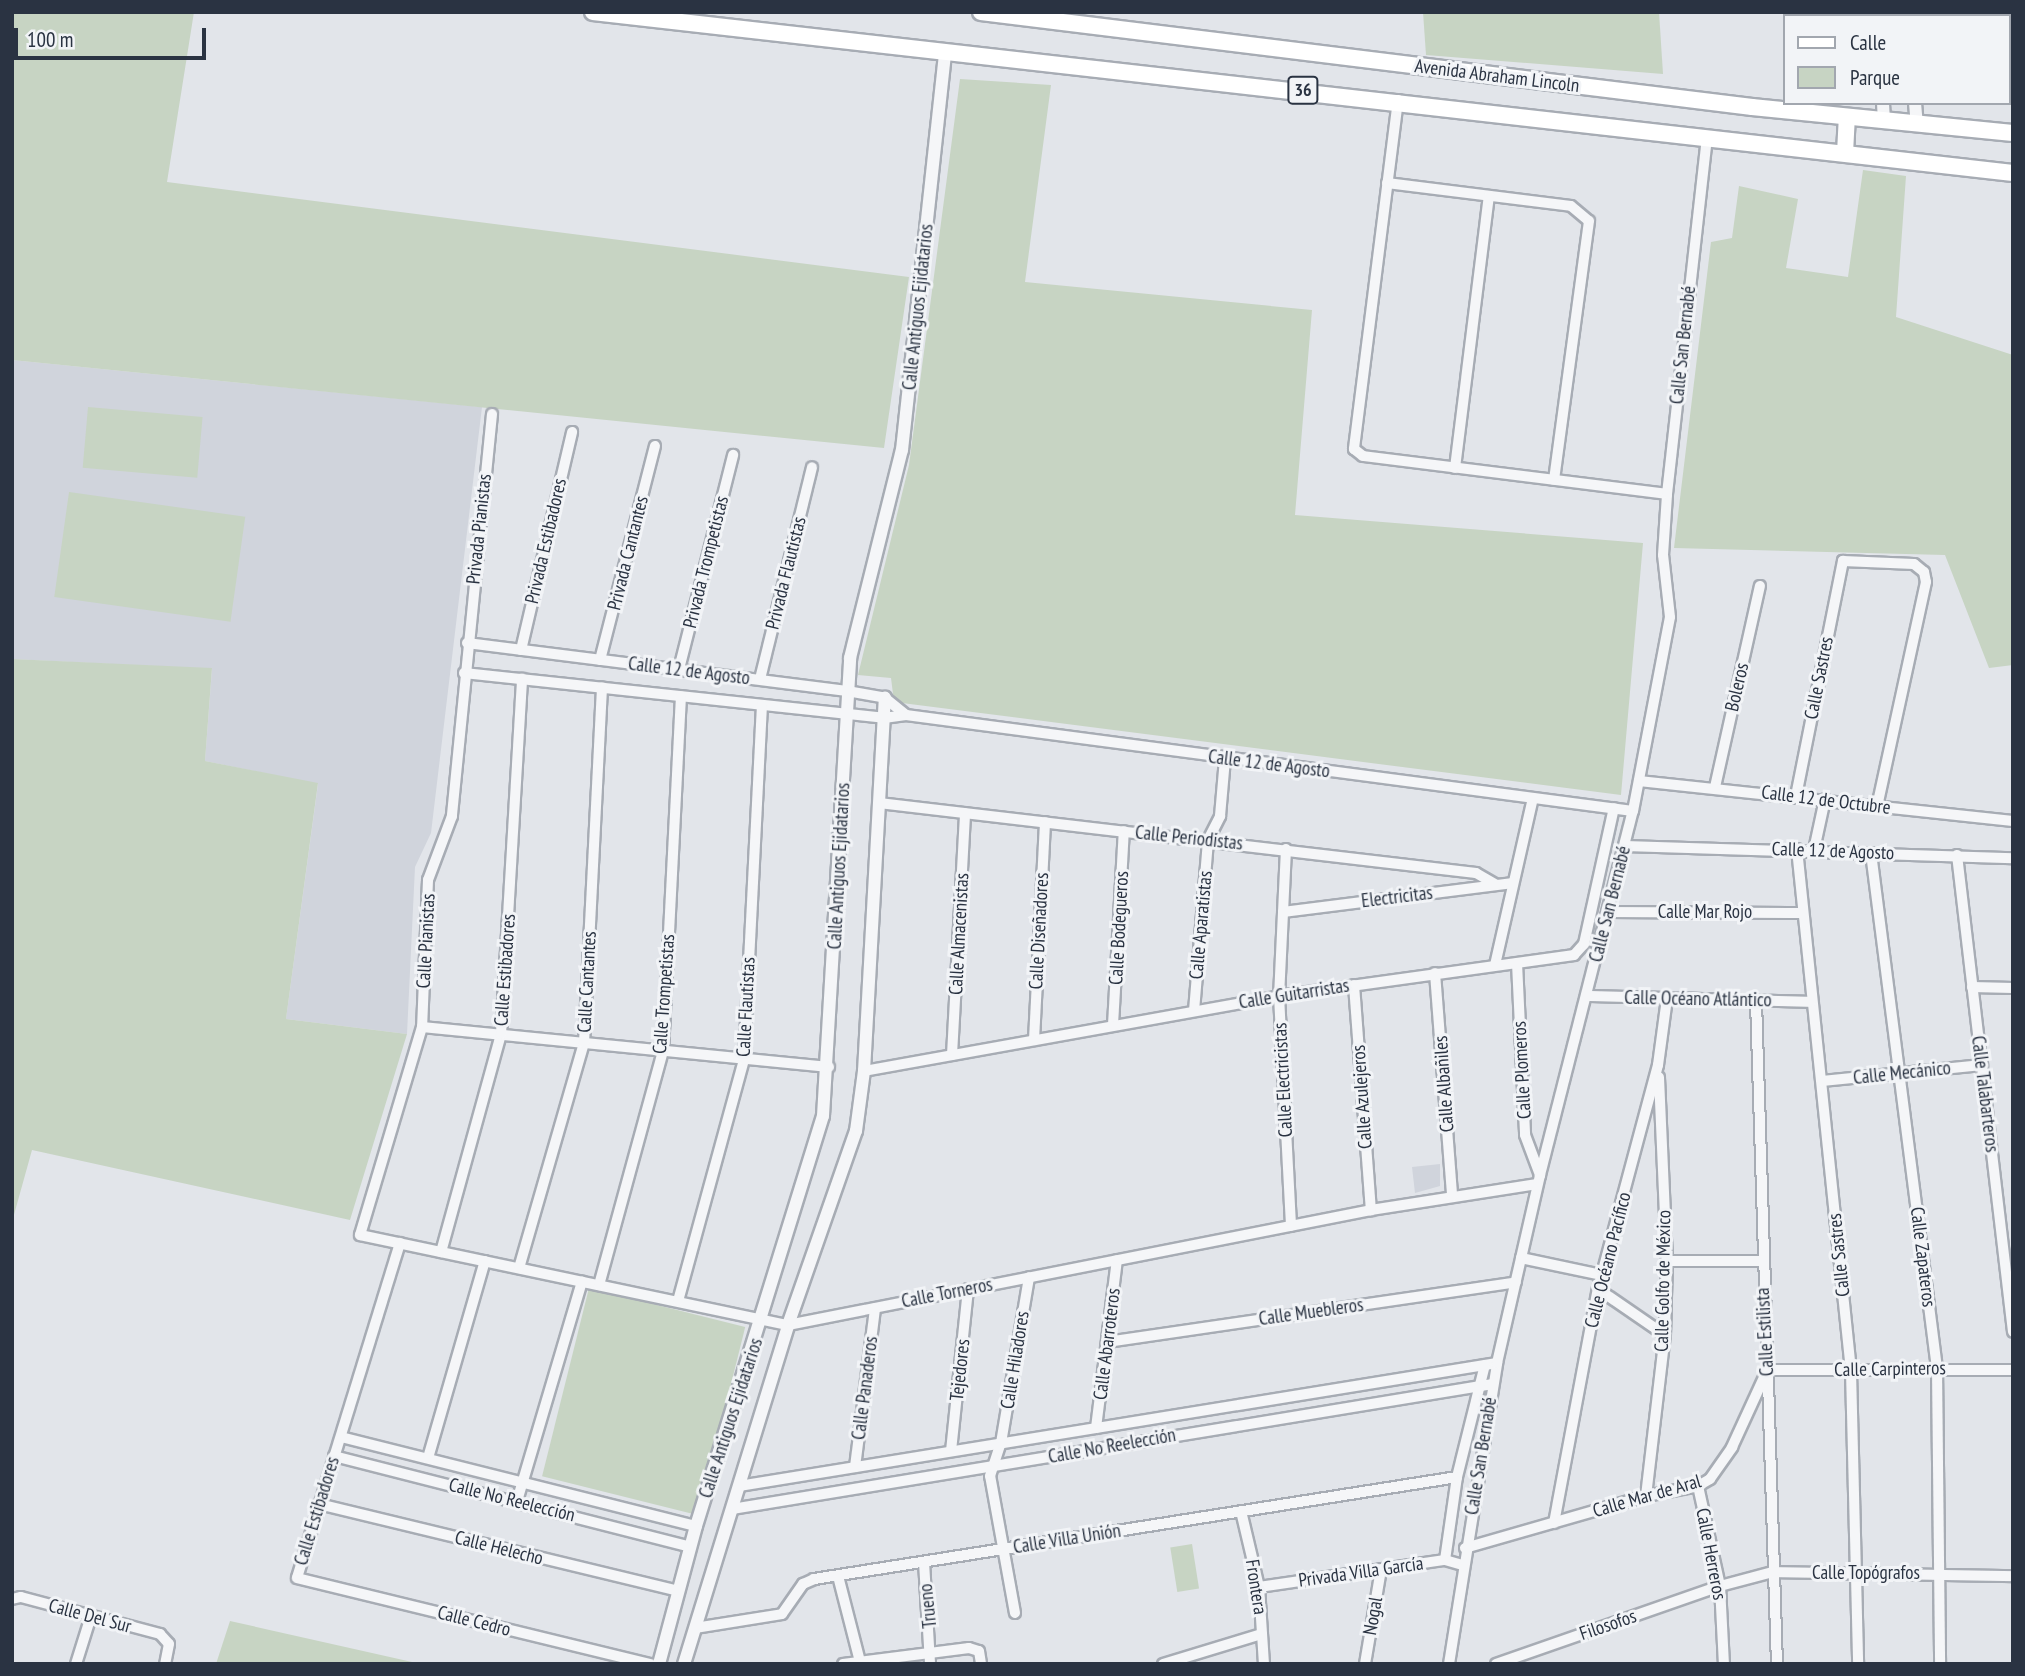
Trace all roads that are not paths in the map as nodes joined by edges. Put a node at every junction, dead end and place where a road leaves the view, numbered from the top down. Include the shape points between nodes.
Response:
1 (593, 12) edge
2 (981, 12) edge
3 (945, 53) junction
4 (1398, 100) junction
5 (1883, 105) edge
6 (1915, 105) edge
7 (1847, 117) junction
8 (1884, 121) junction
9 (1917, 124) junction
10 (2013, 133) edge
11 (1706, 136) junction
12 (1846, 153) junction
13 (2013, 173) edge
14 (1387, 183) junction
15 (1489, 196) junction
16 (492, 414) dead end
17 (572, 432) dead end
18 (655, 446) dead end
19 (733, 455) dead end
20 (812, 467) dead end
21 (1455, 468) junction
22 (1554, 480) junction
23 (1667, 494) junction
24 (1760, 586) dead end
25 (467, 643) junction
26 (521, 650) junction
27 (600, 660) junction
28 (679, 669) junction
29 (464, 673) junction
30 (522, 680) junction
31 (760, 680) junction
32 (602, 687) junction
33 (847, 691) junction
34 (681, 696) junction
35 (885, 698) junction
36 (762, 705) junction
37 (846, 714) junction
38 (906, 715) junction
39 (884, 719) junction
40 (1225, 758) junction
41 (1639, 781) junction
42 (1715, 788) junction
43 (1796, 796) junction
44 (1533, 797) junction
45 (1825, 799) junction
46 (879, 803) junction
47 (1877, 806) junction
48 (1614, 808) junction
49 (1633, 811) junction
50 (965, 813) junction
51 (2013, 821) edge
52 (1045, 822) junction
53 (1124, 831) junction
54 (1208, 840) junction
55 (1625, 846) junction
56 (1286, 849) junction
57 (1797, 849) junction
58 (1814, 850) junction
59 (1871, 853) junction
60 (1957, 855) junction
61 (2013, 858) edge
62 (1511, 883) junction
63 (1495, 884) junction
64 (1283, 912) junction
65 (1608, 912) junction
66 (1801, 913) junction
67 (1517, 962) junction
68 (1495, 965) junction
69 (1435, 973) junction
70 (1354, 985) junction
71 (1972, 988) junction
72 (2013, 988) edge
73 (1279, 996) junction
74 (1586, 996) junction
75 (1667, 998) junction
76 (1756, 1000) junction
77 (1811, 1002) junction
78 (1194, 1011) junction
79 (1113, 1025) junction
80 (422, 1027) junction
81 (501, 1034) junction
82 (1034, 1040) junction
83 (584, 1043) junction
84 (663, 1051) junction
85 (952, 1055) junction
86 (744, 1060) junction
87 (1658, 1065) junction
88 (1982, 1065) junction
89 (829, 1067) junction
90 (864, 1070) junction
91 (1900, 1072) junction
92 (1822, 1081) junction
93 (1538, 1179) junction
94 (1452, 1195) junction
95 (1371, 1210) junction
96 (1291, 1226) junction
97 (359, 1235) joint
98 (400, 1243) junction
99 (441, 1252) junction
100 (1521, 1258) junction
101 (1117, 1260) junction
102 (485, 1261) junction
103 (1667, 1261) junction
104 (1762, 1261) junction
105 (519, 1268) junction
106 (1602, 1275) junction
107 (1029, 1277) junction
108 (582, 1281) junction
109 (1516, 1282) junction
110 (599, 1285) junction
111 (968, 1289) junction
112 (1598, 1289) junction
113 (678, 1301) junction
114 (875, 1308) junction
115 (762, 1320) junction
116 (788, 1325) junction
117 (2013, 1332) edge
118 (1665, 1335) junction
119 (1107, 1342) junction
120 (1491, 1364) junction
121 (1937, 1368) junction
122 (1768, 1370) junction
123 (2013, 1370) edge
124 (1851, 1371) junction
125 (1480, 1384) junction
126 (1493, 1384) junction
127 (1096, 1428) junction
128 (341, 1437) junction
129 (1001, 1443) junction
130 (951, 1451) junction
131 (334, 1456) junction
132 (428, 1458) junction
133 (992, 1466) junction
134 (855, 1467) junction
135 (1457, 1477) junction
136 (523, 1482) junction
137 (739, 1486) junction
138 (1698, 1486) junction
139 (1646, 1496) junction
140 (517, 1501) junction
141 (319, 1504) junction
142 (732, 1509) junction
143 (1241, 1511) junction
144 (1554, 1523) junction
145 (696, 1526) junction
146 (690, 1547) junction
147 (1465, 1548) junction
148 (1003, 1549) junction
149 (1445, 1560) junction
150 (924, 1562) junction
151 (1463, 1565) junction
152 (1381, 1569) junction
153 (1773, 1572) junction
154 (1856, 1573) junction
155 (1938, 1573) junction
156 (838, 1576) junction
157 (2013, 1576) edge
158 (297, 1578) joint
159 (1720, 1586) junction
160 (1259, 1587) junction
161 (679, 1591) junction
162 (13, 1598) edge
163 (1015, 1614) dead end
164 (91, 1616) junction
165 (695, 1628) junction
166 (1262, 1634) junction
167 (933, 1649) junction
168 (1534, 1651) junction
169 (859, 1658) junction
170 (981, 1660) edge
171 (76, 1664) edge
172 (165, 1664) edge
173 (651, 1664) edge
174 (659, 1664) edge
175 (684, 1664) edge
176 (843, 1664) edge
177 (930, 1664) edge
178 (1163, 1664) edge
179 (1264, 1664) edge
180 (1365, 1664) edge
181 (1449, 1664) edge
182 (1496, 1664) edge
183 (1532, 1664) edge
184 (1724, 1664) edge
185 (1777, 1664) edge
186 (1858, 1664) edge
187 (1940, 1664) edge

1 - 3 main road, 36
2 - 7 main road, Avenida Abraham Lincoln / 36
3 - 4 main road, 36
3 - 33 street, Calle Antiguos Ejidatarios via 902,450 850,658
4 - 11 main road, 36
4 - 14 street
5 - 8 street
6 - 9 street
7 - 8 main road, Avenida Abraham Lincoln / 36
7 - 12 main road
8 - 9 main road, Avenida Abraham Lincoln / 36
9 - 10 main road, Avenida Abraham Lincoln / 36
11 - 12 main road, 36
11 - 23 street, Calle San Bernabé
12 - 13 main road, 36
14 - 15 street
14 - 21 street via 1354,449 1363,456
15 - 21 street
15 - 22 street via 1571,206 1589,221
16 - 25 street, Privada Pianistas
17 - 26 street, Privada Estibadores
18 - 27 street, Privada Cantantes
19 - 28 street, Privada Trompetistas
20 - 31 street, Privada Flautistas
21 - 22 street
22 - 23 street
23 - 41 street, Calle San Bernabé via 1663,555 1670,617
24 - 42 street, Boleros
25 - 26 street, Calle 12 de Agosto
25 - 29 street, Calle Pianistas
26 - 27 street, Calle 12 de Agosto
27 - 28 street, Calle 12 de Agosto
28 - 31 street, Calle 12 de Agosto
29 - 30 street, Calle 12 de Agosto
29 - 80 street, Calle Pianistas via 451,825 428,880
30 - 32 street, Calle 12 de Agosto
30 - 81 street, Calle Estibadores
31 - 33 street, Calle 12 de Agosto
32 - 34 street, Calle 12 de Agosto
32 - 83 street, Calle Cantantes
33 - 35 street, Calle 12 de Agosto
33 - 37 street, Calle Antiguos Ejidatarios
34 - 36 street, Calle 12 de Agosto
34 - 84 street, Calle Trompetistas
35 - 38 street, Calle 12 de Agosto
35 - 39 street, Calle Antiguos Ejidatarios
36 - 37 street, Calle 12 de Agosto
36 - 86 street, Calle Flautistas
37 - 39 street, Calle 12 de Agosto
37 - 89 street, Calle Antiguos Ejidatarios
38 - 39 street, Calle 12 de Agosto
38 - 40 street, Calle 12 de Agosto
39 - 46 street, Calle Antiguos Ejidatarios
40 - 44 street, Calle 12 de Agosto
40 - 54 street, Calle Aparatistas via 1220,817
41 - 42 street, Calle 12 de Octubre
41 - 49 street, Calle San Bernabé
42 - 43 street, Calle 12 de Octubre
43 - 45 street, Calle 12 de Octubre
43 - 47 street, Calle Sastres via 1843,561 1914,564 1925,578
44 - 48 street, Calle 12 de Agosto
44 - 62 street
45 - 47 street, Calle 12 de Octubre
45 - 58 street
46 - 50 street, Calle Periodistas
46 - 90 street, Calle Antiguos Ejidatarios
47 - 51 street, Calle 12 de Octubre
48 - 49 street, Calle 12 de Agosto
48 - 67 street, Calle Guitarristas via 1580,950 1566,958
49 - 55 street, Calle San Bernabé
50 - 52 street, Calle Periodistas
50 - 85 street, Calle Almacenistas
52 - 53 street, Calle Periodistas
52 - 82 street, Calle Diseñadores
53 - 54 street, Calle Periodistas
53 - 79 street, Calle Bodegueros
54 - 56 street, Calle Periodistas
54 - 78 street, Calle Aparatistas
55 - 57 street, Calle 12 de Agosto
55 - 65 street, Calle San Bernabé
56 - 63 street, Calle Periodistas via 1476,873
56 - 64 street, Calle Electricistas
57 - 58 street, Calle 12 de Agosto
57 - 66 street, Calle Sastres
58 - 59 street, Calle 12 de Agosto
59 - 60 street, Calle 12 de Agosto
59 - 91 street, Calle Zapateros
60 - 61 street, Calle 12 de Agosto
60 - 71 street, Calle Talabarteros
62 - 63 street, Electricitas
62 - 68 street
63 - 64 street, Electricitas
64 - 73 street, Calle Electricistas
65 - 66 street, Calle Mar Rojo
65 - 74 street, Calle San Bernabé
66 - 77 street, Calle Sastres
67 - 68 street, Calle Guitarristas
67 - 93 street, Calle Plomeros via 1525,1135
68 - 69 street, Calle Guitarristas
69 - 70 street, Calle Guitarristas
69 - 94 street, Calle Albañiles
70 - 73 street, Calle Guitarristas
70 - 95 street, Calle Azulejeros
71 - 72 street
71 - 88 street, Calle Talabarteros
73 - 78 street, Calle Guitarristas
73 - 96 street, Calle Electricistas
74 - 75 street, Calle Océano Atlántico
74 - 93 street, Calle San Bernabé
75 - 76 street, Calle Océano Atlántico
75 - 87 street, Calle Océano Pacífico
76 - 77 street, Calle Océano Atlántico
76 - 104 street, Calle Estilista
77 - 92 street, Calle Sastres
78 - 79 street, Calle Guitarristas
79 - 82 street, Calle Guitarristas
80 - 81 street
80 - 97 street, Calle Pianistas
81 - 83 street
81 - 99 street, Calle Estibadores
82 - 85 street, Calle Guitarristas
83 - 84 street
83 - 105 street, Calle Cantantes
84 - 86 street
84 - 110 street, Calle Trompetistas
85 - 90 street, Calle Guitarristas
86 - 89 street
86 - 113 street, Calle Flautistas
87 - 103 street, Calle Golfo de México
87 - 106 street, Calle Océano Pacífico
88 - 91 street, Calle Mecánico
88 - 117 street, Calle Talabarteros
89 - 115 street, Calle Antiguos Ejidatarios via 823,1116
90 - 116 street, Calle Antiguos Ejidatarios via 856,1131
91 - 92 street, Calle Mecánico
91 - 121 street, Calle Zapateros
92 - 124 street, Calle Sastres
93 - 94 street, Calle Torneros
93 - 100 street, Calle San Bernabé
94 - 95 street, Calle Torneros
95 - 96 street, Calle Torneros
96 - 101 street, Calle Torneros
97 - 98 street, Calle Torneros
98 - 99 street, Calle Torneros
98 - 128 street, Calle Estibadores
99 - 102 street, Calle Torneros
100 - 106 street
100 - 109 street, Calle San Bernabé
101 - 107 street, Calle Torneros
101 - 119 street, Calle Abarroteros
102 - 105 street, Calle Torneros
102 - 132 street
103 - 104 street
103 - 118 street, Calle Golfo de México
104 - 122 street, Calle Estilista
105 - 108 street, Calle Torneros
106 - 112 street, Calle Océano Pacífico
107 - 111 street, Calle Torneros
107 - 129 street, Calle Hiladores
108 - 110 street, Calle Torneros
108 - 136 street
109 - 119 street, Calle Muebleros
109 - 120 street, Calle San Bernabé
110 - 113 street, Calle Torneros
111 - 114 street, Calle Torneros
111 - 130 street, Tejedores
112 - 118 street
112 - 144 street, Calle Océano Pacífico
113 - 115 street, Calle Torneros
114 - 116 street, Calle Torneros
114 - 134 street, Calle Panaderos
115 - 116 street, Calle Torneros
115 - 145 street, Calle Antiguos Ejidatarios
116 - 137 street, Calle Antiguos Ejidatarios
118 - 139 street, Calle Golfo de México
119 - 127 street, Calle Abarroteros
120 - 125 street, Calle San Bernabé
120 - 126 street, Calle San Bernabé
120 - 127 street, Calle No Reelección
121 - 123 street, Calle Carpinteros
121 - 124 street, Calle Carpinteros
121 - 155 street, Calle Zapateros
122 - 124 street, Calle Carpinteros
122 - 138 street, Calle Mar de Aral via 1732,1447 1710,1479
122 - 153 street, Calle Estilista
124 - 154 street, Calle Sastres
125 - 126 street, Calle No Reelección
125 - 133 street, Calle No Reelección
125 - 135 street, Calle San Bernabé
126 - 147 street, Calle San Bernabé
127 - 129 street, Calle No Reelección
128 - 131 street, Calle Estibadores
128 - 132 street, Calle No Reelección
129 - 130 street, Calle No Reelección
129 - 133 street, Calle Hiladores
130 - 134 street, Calle No Reelección
131 - 140 street, Calle No Reelección
131 - 141 street, Calle Estibadores
132 - 136 street, Calle No Reelección
133 - 142 street, Calle No Reelección
133 - 148 street via 991,1487
134 - 137 street, Calle No Reelección
135 - 143 street, Calle Villa Unión
135 - 149 street, Calle San Bernabé
136 - 140 street
136 - 145 street, Calle No Reelección
137 - 142 street, Calle Antiguos Ejidatarios
138 - 139 street, Calle Mar de Aral
138 - 159 street, Calle Herreros
139 - 144 street, Calle Mar de Aral
140 - 146 street, Calle No Reelección
141 - 158 street, Calle Estibadores
141 - 161 street, Calle Helecho
142 - 165 street, Calle Antiguos Ejidatarios
143 - 148 street, Calle Villa Unión
143 - 160 street, Frontera
144 - 147 street, Calle Mar de Aral
145 - 146 street, Calle Antiguos Ejidatarios
146 - 161 street, Calle Antiguos Ejidatarios
147 - 151 street, Calle San Bernabé
148 - 150 street, Calle Villa Unión
148 - 163 street
149 - 151 street, Privada Villa García
149 - 152 street, Privada Villa García
150 - 156 street, Calle Villa Unión
150 - 167 street, Trueno
151 - 181 street, Calle San Bernabé
152 - 160 street, Privada Villa García
152 - 180 street, Nogal
153 - 154 street, Calle Topógrafos
153 - 159 street, Calle Topógrafos
153 - 185 street, Calle Estilista
154 - 155 street, Calle Topógrafos
154 - 186 street, Calle Sastres
155 - 157 street, Calle Topógrafos
155 - 187 street, Calle Zapateros
156 - 165 street, Calle Villa Unión via 807,1581 782,1614
156 - 169 street
158 - 173 street, Calle Cedro
159 - 168 street, Filosofos
159 - 184 street, Calle Herreros
160 - 166 street, Frontera
161 - 174 street, Calle Antiguos Ejidatarios
162 - 164 street, Calle Del Sur
164 - 171 street
164 - 172 street, Calle Del Sur via 166,1638
165 - 175 street, Calle Antiguos Ejidatarios
166 - 178 street
166 - 179 street, Frontera
167 - 169 street
167 - 170 street via 969,1648
167 - 177 street, Trueno
168 - 182 street, Filosofos
168 - 183 street
169 - 176 street

